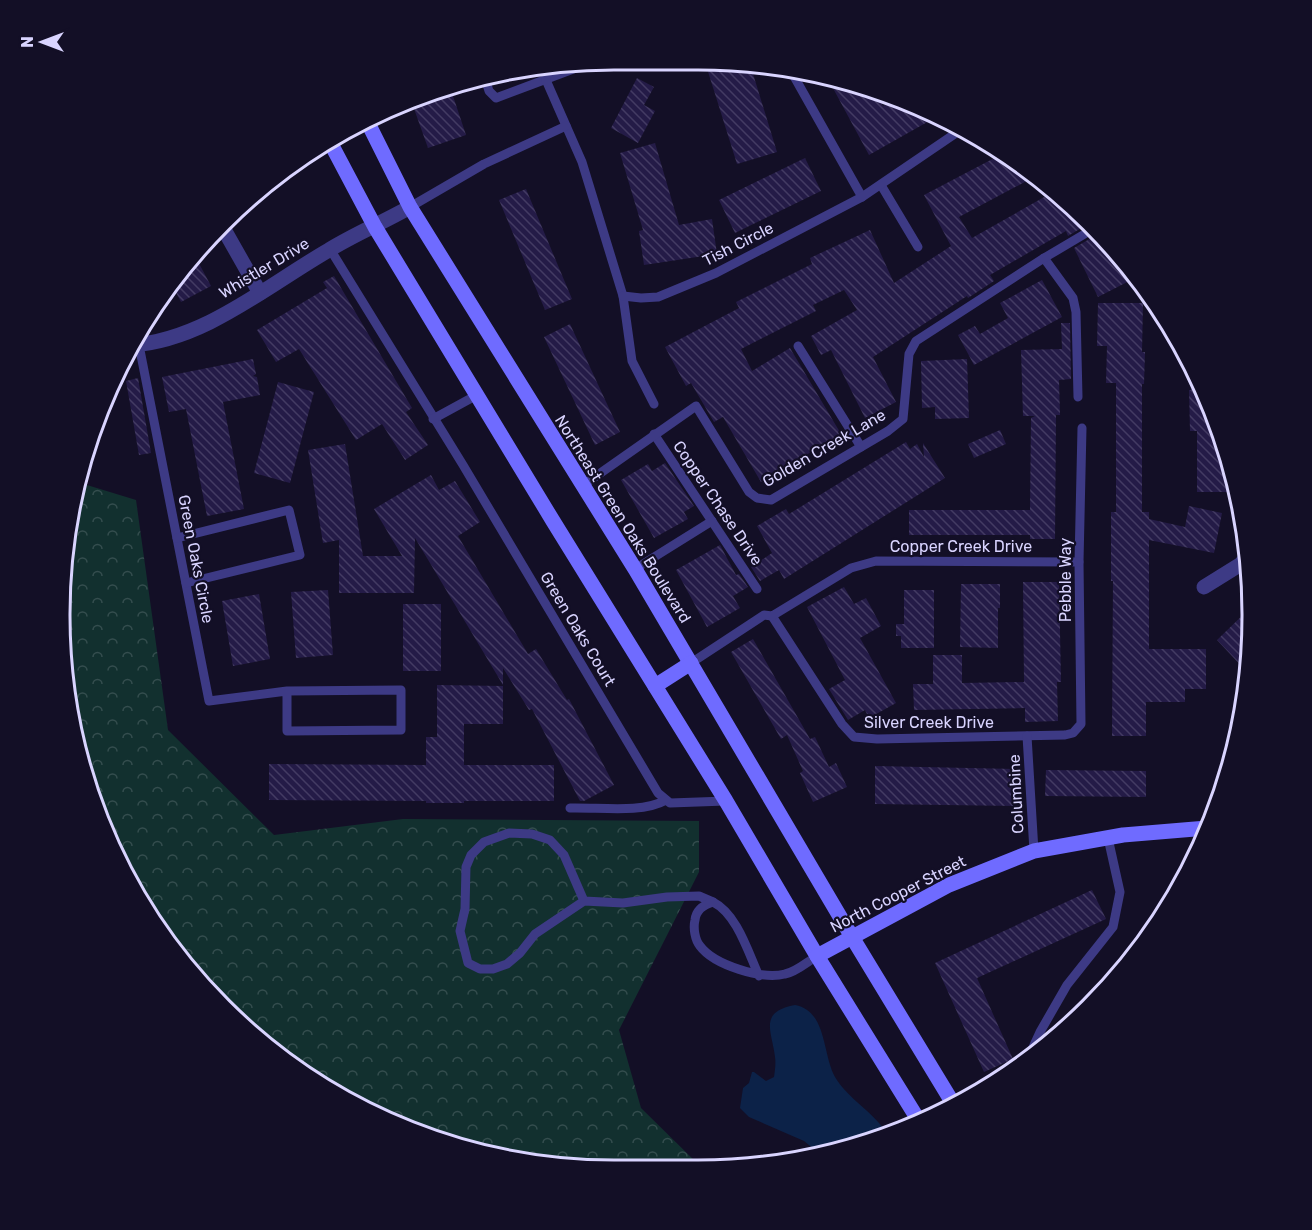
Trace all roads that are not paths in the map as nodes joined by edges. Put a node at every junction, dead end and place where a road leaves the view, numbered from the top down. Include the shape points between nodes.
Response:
1 (562, 73) edge
2 (546, 80) junction
3 (796, 80) edge
4 (487, 86) edge
5 (566, 126) junction
6 (371, 129) edge
7 (953, 135) edge
8 (334, 149) edge
9 (881, 185) junction
10 (862, 197) junction
11 (410, 207) junction
12 (375, 227) junction
13 (226, 234) edge
14 (1085, 234) edge
15 (918, 247) dead end
16 (330, 249) junction
17 (1044, 258) junction
18 (260, 293) junction
19 (622, 296) junction
20 (143, 344) edge
21 (798, 346) dead end
22 (137, 354) edge
23 (477, 395) junction
24 (1078, 397) dead end
25 (654, 404) dead end
26 (434, 419) junction
27 (1082, 429) dead end
28 (654, 434) junction
29 (861, 447) junction
30 (582, 486) junction
31 (712, 521) junction
32 (177, 538) junction
33 (1079, 562) junction
34 (1239, 565) edge
35 (635, 569) junction
36 (186, 583) junction
37 (1204, 587) dead end
38 (757, 589) dead end
39 (772, 616) junction
40 (691, 663) junction
41 (655, 686) junction
42 (287, 690) junction
43 (1076, 730) joint
44 (1027, 736) junction
45 (666, 800) junction
46 (726, 801) junction
47 (570, 807) dead end
48 (1197, 829) edge
49 (1108, 838) junction
50 (1034, 851) junction
51 (584, 901) junction
52 (712, 902) junction
53 (852, 937) junction
54 (817, 956) junction
55 (759, 976) junction
56 (1036, 1040) edge
57 (949, 1097) edge
58 (914, 1114) edge

1 - 2 lane
2 - 4 lane via 496,98
2 - 5 lane
3 - 10 lane
5 - 11 lane via 483,164
5 - 19 lane via 582,162
6 - 11 main road, Northeast Green Oaks Boulevard
7 - 9 lane, Tish Circle
8 - 12 main road
9 - 10 lane, Tish Circle
9 - 15 lane
10 - 19 lane, Tish Circle via 716,273 658,297
11 - 12 street, Whistler Drive
11 - 30 main road, Northeast Green Oaks Boulevard
12 - 16 street, Whistler Drive
12 - 23 main road
13 - 18 street
14 - 17 lane, Golden Creek Lane
16 - 18 street, Whistler Drive
16 - 26 lane, Green Oaks Court
17 - 24 lane via 1073,298
17 - 29 lane, Golden Creek Lane via 916,341 909,354 903,419
18 - 20 street, Whistler Drive via 209,323 173,338
19 - 25 lane via 632,361
21 - 29 lane
22 - 32 lane, Green Oaks Circle
23 - 26 lane
23 - 41 main road
26 - 45 lane, Green Oaks Court via 658,793
27 - 33 lane, Pebble Way
28 - 29 lane, Golden Creek Lane via 696,406 749,492 771,500
28 - 30 lane, Golden Creek Lane
28 - 31 lane, Copper Chase Drive
30 - 35 main road, Northeast Green Oaks Boulevard
31 - 35 lane
31 - 38 lane, Copper Chase Drive
32 - 36 lane, Green Oaks Circle
32 - 36 lane via 289,510 300,555
33 - 39 lane, Copper Creek Drive via 876,561 851,568
33 - 43 lane, Pebble Way via 1081,724
34 - 37 street
35 - 40 main road, Northeast Green Oaks Boulevard
36 - 42 lane, Green Oaks Circle via 209,701
39 - 40 lane, Copper Creek Drive via 764,615
39 - 44 lane, Silver Creek Drive via 842,724 854,736
40 - 41 main road
40 - 53 main road, Northeast Green Oaks Boulevard
41 - 46 main road
42 - 42 lane via 401,690 401,730 287,731
43 - 44 lane, Silver Creek Drive via 1065,735
44 - 50 lane, Columbine
45 - 46 lane
45 - 47 lane via 640,808
46 - 54 main road
48 - 49 main road, North Cooper Street
49 - 50 main road, North Cooper Street
49 - 56 lane via 1120,892 1113,927 1067,985
50 - 53 main road, North Cooper Street via 949,885
51 - 51 lane via 564,855 550,840 509,833 483,842 466,867 460,931 468,963 480,969 507,964 535,934
51 - 52 lane via 623,903 699,896
52 - 55 lane via 724,907
52 - 55 lane via 703,905 695,915 693,928 699,946 713,958
53 - 54 main road, North Cooper Street
53 - 57 main road, Northeast Green Oaks Boulevard
54 - 55 lane via 788,974
54 - 58 main road

